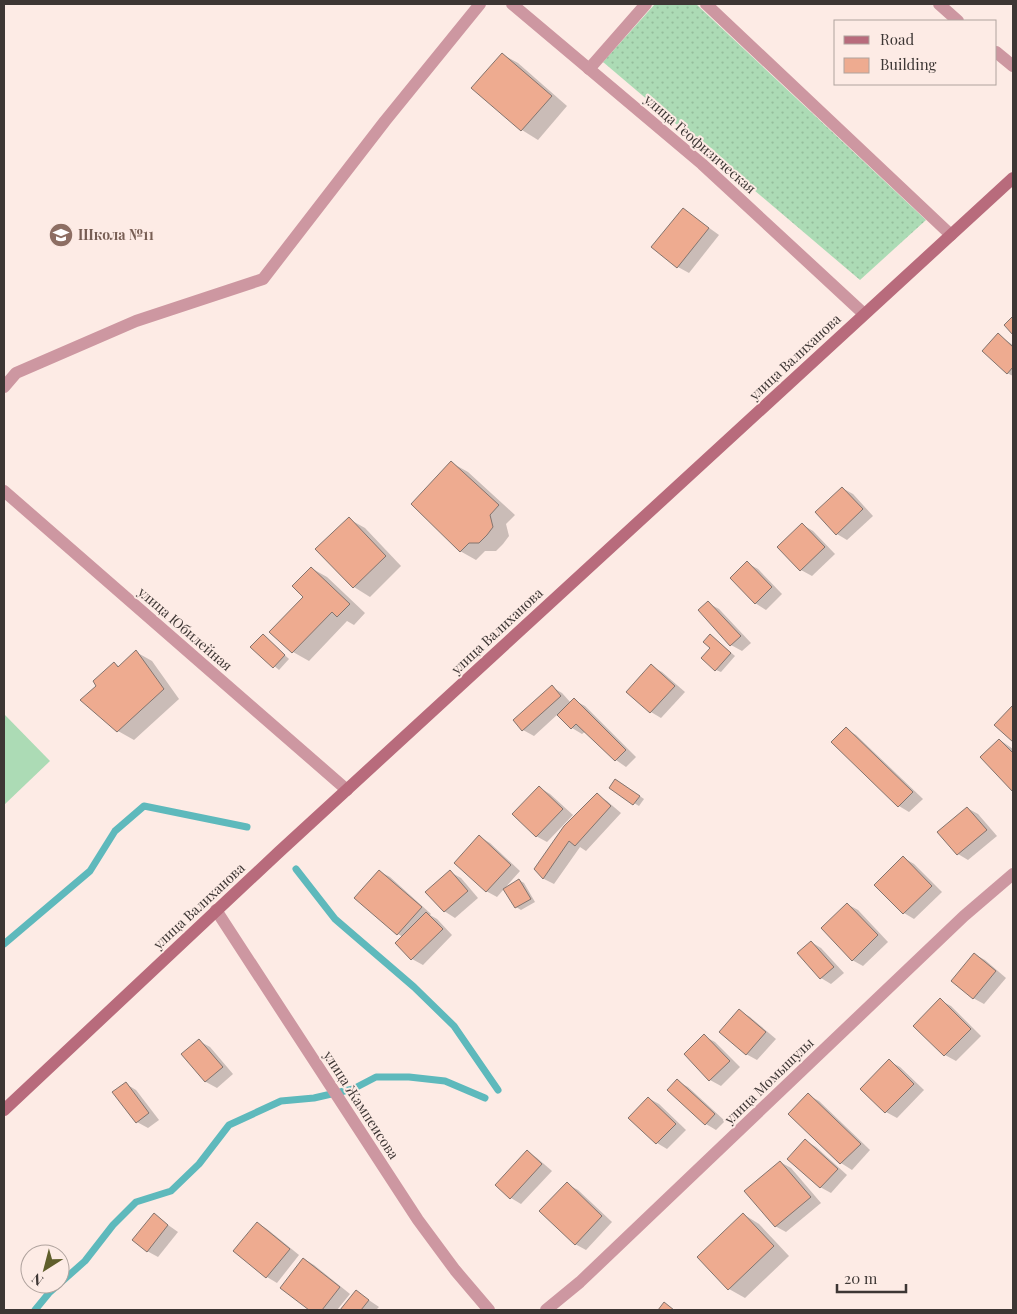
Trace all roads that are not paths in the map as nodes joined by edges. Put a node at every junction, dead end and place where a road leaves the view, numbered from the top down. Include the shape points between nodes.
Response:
1 (480, 4) edge
2 (512, 4) edge
3 (646, 4) edge
4 (706, 4) edge
5 (939, 4) edge
6 (957, 20) edge
7 (997, 53) edge
8 (1013, 66) edge
9 (588, 69) junction
10 (1013, 178) edge
11 (951, 235) junction
12 (864, 314) junction
13 (4, 387) edge
14 (4, 491) edge
15 (347, 790) junction
16 (1013, 874) edge
17 (216, 910) junction
18 (4, 1110) edge
19 (488, 1310) edge
20 (546, 1310) edge

1 - 13 street via 263,279 136,321 16,373
2 - 9 street, улица Геофизическая
3 - 9 street
4 - 11 street
5 - 6 street
7 - 8 street
9 - 12 street, улица Геофизическая via 702,164
10 - 11 main road, улица Валиханова
11 - 12 main road, улица Валиханова
12 - 15 main road, улица Валиханова
14 - 15 street, улица Юбилейная
15 - 17 main road, улица Валиханова
16 - 20 street, улица Момышулы via 964,916 580,1282
17 - 18 main road, улица Валиханова
17 - 19 street, улица Жампеисова via 418,1220

